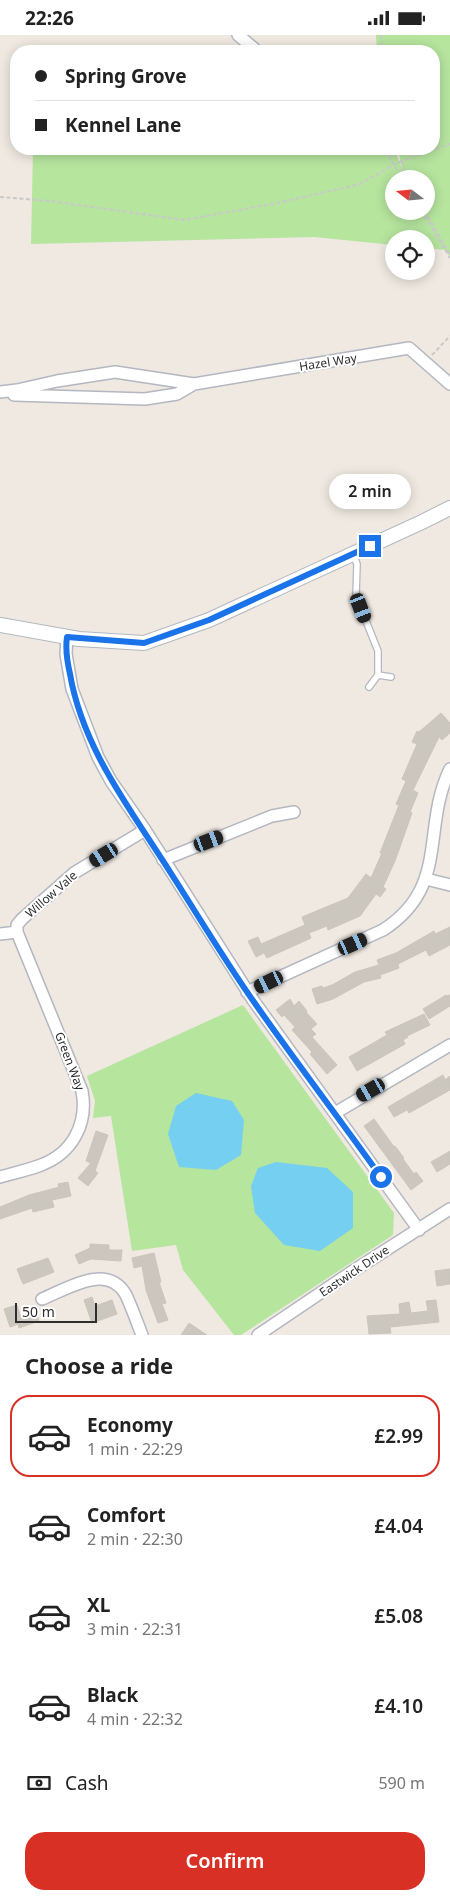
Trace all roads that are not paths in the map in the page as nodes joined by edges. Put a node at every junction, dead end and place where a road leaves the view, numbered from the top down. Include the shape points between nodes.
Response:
1 (238, 35) edge
2 (250, 45) edge
3 (194, 383) junction
4 (450, 384) edge
5 (0, 393) edge
6 (450, 508) edge
7 (353, 554) junction
8 (0, 625) edge
9 (67, 637) junction
10 (378, 675) junction
11 (391, 677) dead end
12 (369, 687) dead end
13 (450, 769) edge
14 (294, 812) dead end
15 (145, 830) junction
16 (163, 860) junction
17 (426, 879) junction
18 (450, 885) edge
19 (17, 933) junction
20 (0, 934) edge
21 (247, 992) junction
22 (450, 1045) edge
23 (335, 1113) junction
24 (0, 1177) edge
25 (450, 1209) edge
26 (419, 1230) junction
27 (42, 1299) dead end
28 (142, 1335) edge
29 (258, 1335) edge

1 - 2 street
3 - 4 street, Hazel Way via 409,348
3 - 5 street, Hazel Way via 115,372
3 - 5 street, Hazel Way via 177,394 145,399
6 - 7 street
7 - 9 street via 209,620 144,643
7 - 10 lane via 357,564 356,596 378,651
8 - 9 street
9 - 15 street via 66,654 80,713 111,781
10 - 11 lane
10 - 12 lane
13 - 17 street via 439,799
14 - 16 street via 272,816
15 - 16 street
15 - 19 street, Willow Vale via 74,873 22,919
16 - 21 street
17 - 18 street
17 - 21 street via 408,910 383,930
19 - 20 street
19 - 24 street, Green Way via 80,1084 84,1115 74,1140 59,1155 41,1165
21 - 23 street
22 - 23 street
23 - 26 street
25 - 26 street, Eastwick Drive
26 - 29 street, Eastwick Drive
27 - 28 street via 88,1280 110,1280 125,1295

